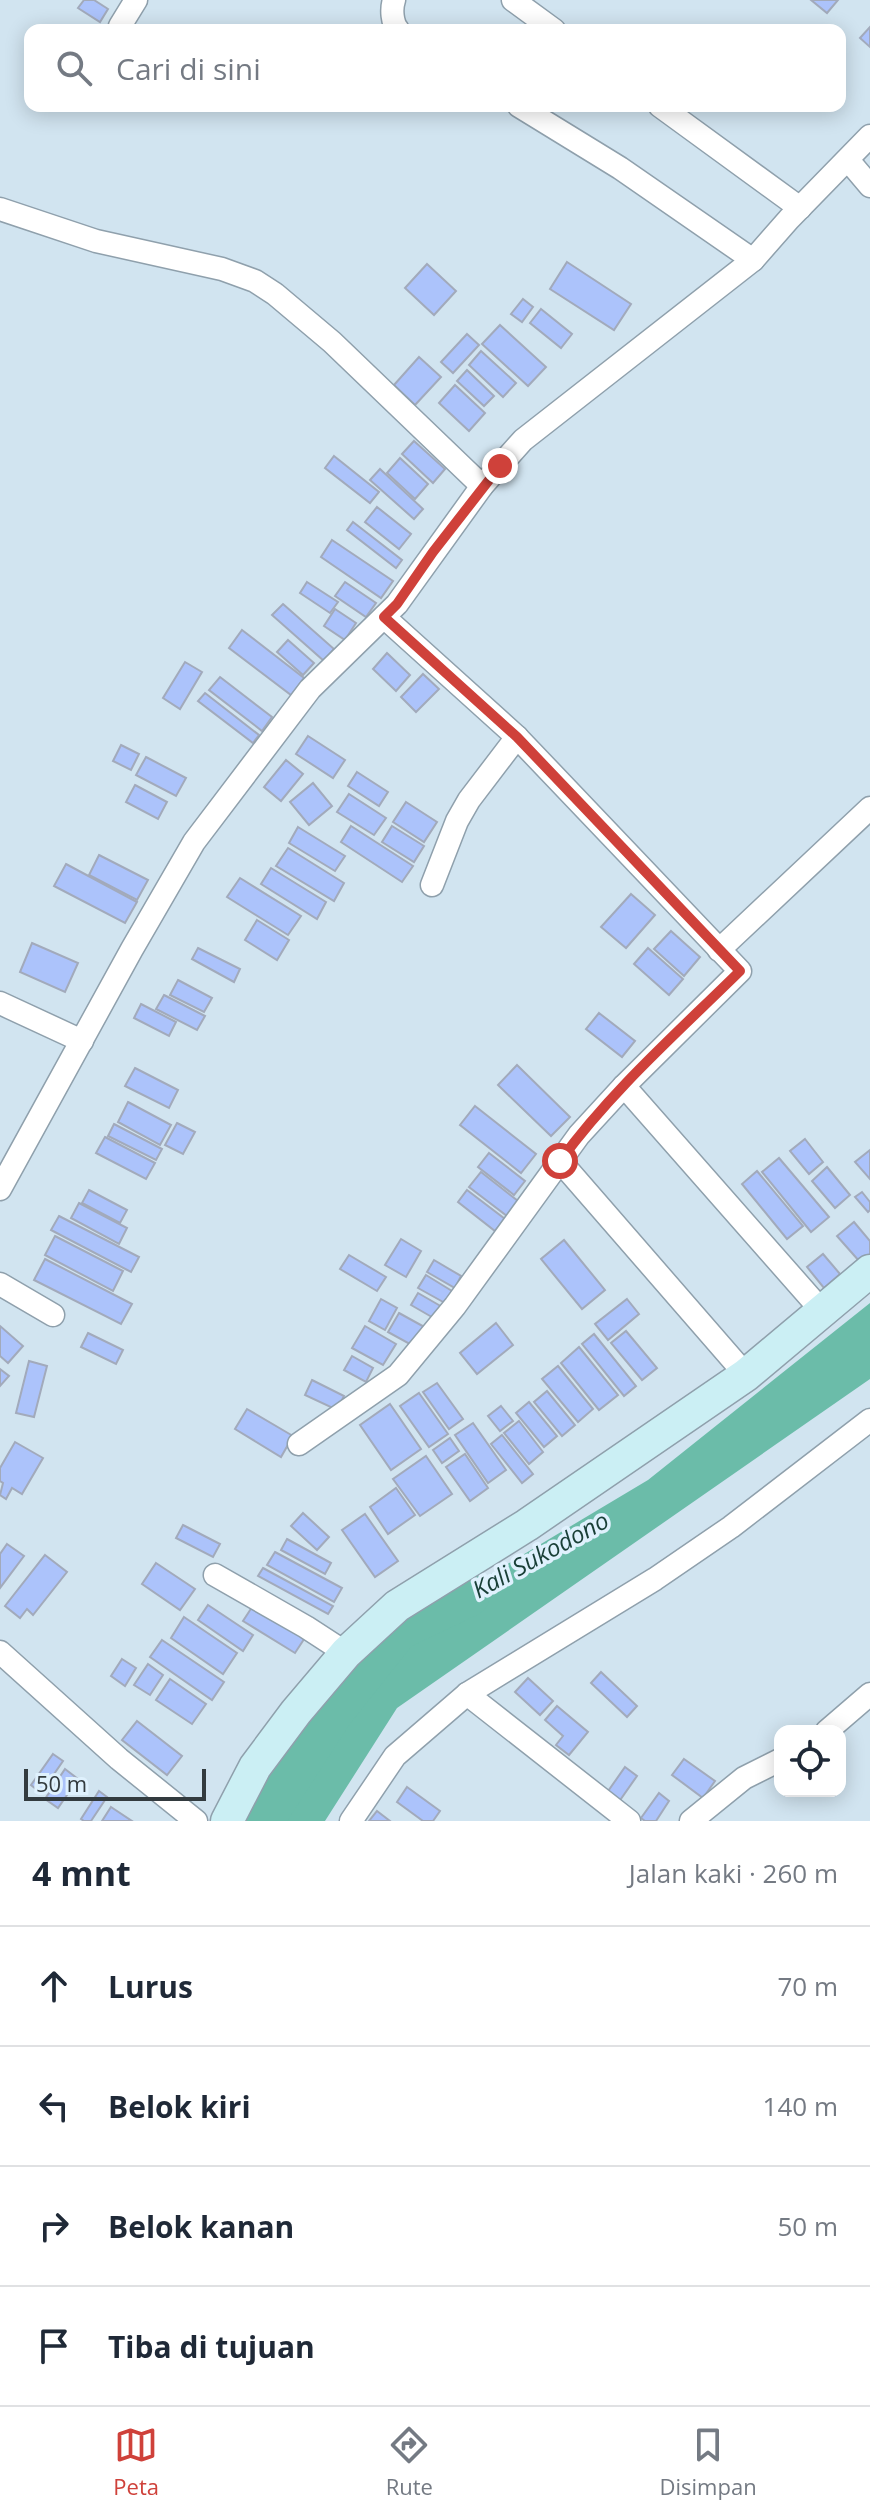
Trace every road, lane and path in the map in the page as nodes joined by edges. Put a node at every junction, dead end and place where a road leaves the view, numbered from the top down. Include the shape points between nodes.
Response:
1 (136, 0) edge
2 (394, 0) edge
3 (513, 0) edge
4 (121, 24) edge
5 (394, 24) edge
6 (546, 24) edge
7 (529, 112) edge
8 (668, 112) edge
9 (870, 136) edge
10 (848, 160) junction
11 (870, 186) edge
12 (800, 208) junction
13 (0, 209) edge
14 (753, 260) junction
15 (482, 486) junction
16 (384, 617) junction
17 (517, 737) junction
18 (870, 808) edge
19 (432, 885) dead end
20 (719, 950) junction
21 (0, 1003) edge
22 (82, 1041) junction
23 (624, 1086) junction
24 (560, 1161) junction
25 (0, 1189) edge
26 (870, 1271) edge
27 (0, 1284) edge
28 (822, 1311) junction
29 (53, 1315) dead end
30 (746, 1375) junction
31 (870, 1420) edge
32 (299, 1444) dead end
33 (215, 1575) dead end
34 (0, 1652) edge
35 (346, 1653) junction
36 (467, 1694) junction
37 (870, 1694) edge
38 (834, 1725) edge
39 (774, 1763) edge
40 (196, 1821) edge
41 (227, 1821) edge
42 (351, 1821) edge
43 (629, 1821) edge
44 (691, 1821) edge

1 - 4 street
2 - 5 street
3 - 6 street
7 - 14 street
8 - 12 street
9 - 10 street
10 - 11 street
10 - 12 street
12 - 14 street
13 - 15 street via 96,241 255,281 332,342
14 - 15 street via 523,440
15 - 16 street
16 - 17 street
16 - 22 street via 310,689 194,842
17 - 19 street via 469,800
17 - 20 street
18 - 20 street
20 - 23 street via 740,971
21 - 22 street
22 - 25 street
23 - 24 street
23 - 28 street
24 - 30 street
24 - 32 street via 398,1375
26 - 28 main road
27 - 29 street
28 - 30 main road
30 - 35 main road via 527,1525 397,1606
31 - 36 street via 680,1562
33 - 35 street
34 - 40 street
35 - 41 main road via 255,1767
36 - 42 street via 395,1756
36 - 43 street
37 - 38 street
39 - 44 street via 744,1778

